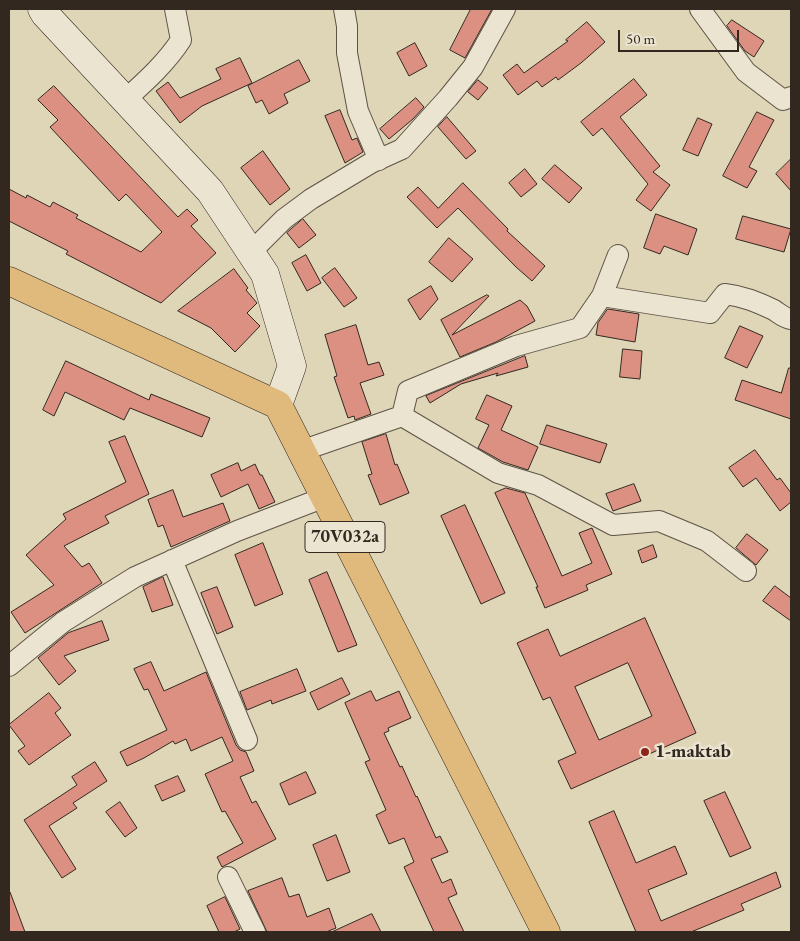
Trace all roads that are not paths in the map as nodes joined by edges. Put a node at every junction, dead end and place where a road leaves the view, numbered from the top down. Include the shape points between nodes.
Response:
1 (42, 9) edge
2 (175, 9) edge
3 (344, 9) edge
4 (506, 9) edge
5 (700, 9) edge
6 (791, 97) edge
7 (125, 100) junction
8 (379, 160) junction
9 (250, 253) junction
10 (618, 255) dead end
11 (10, 286) edge
12 (602, 296) junction
13 (790, 317) edge
14 (278, 405) junction
15 (402, 416) junction
16 (301, 451) junction
17 (325, 498) junction
18 (172, 560) junction
19 (746, 571) dead end
20 (9, 666) edge
21 (247, 740) dead end
22 (228, 877) dead end
23 (255, 932) edge
24 (546, 932) edge

1 - 7 street
2 - 7 street via 180,40 153,75
3 - 8 street via 347,53 358,111
4 - 8 street via 473,67 448,98 402,149
5 - 6 street via 746,72 783,100
7 - 9 street via 210,191
8 - 9 street via 311,199 284,219
9 - 14 street via 264,274 292,366
10 - 12 street
11 - 14 main road
12 - 13 street via 710,313 725,294 741,296
12 - 15 street via 580,328 516,346 408,391
14 - 16 main road, 70V032a
15 - 16 street
15 - 19 street via 498,473 538,485 613,525 659,521 707,541
16 - 17 main road, 70V032a
17 - 18 street
17 - 24 main road, 70V032a
18 - 20 street via 135,577 63,622
18 - 21 street
22 - 23 street

